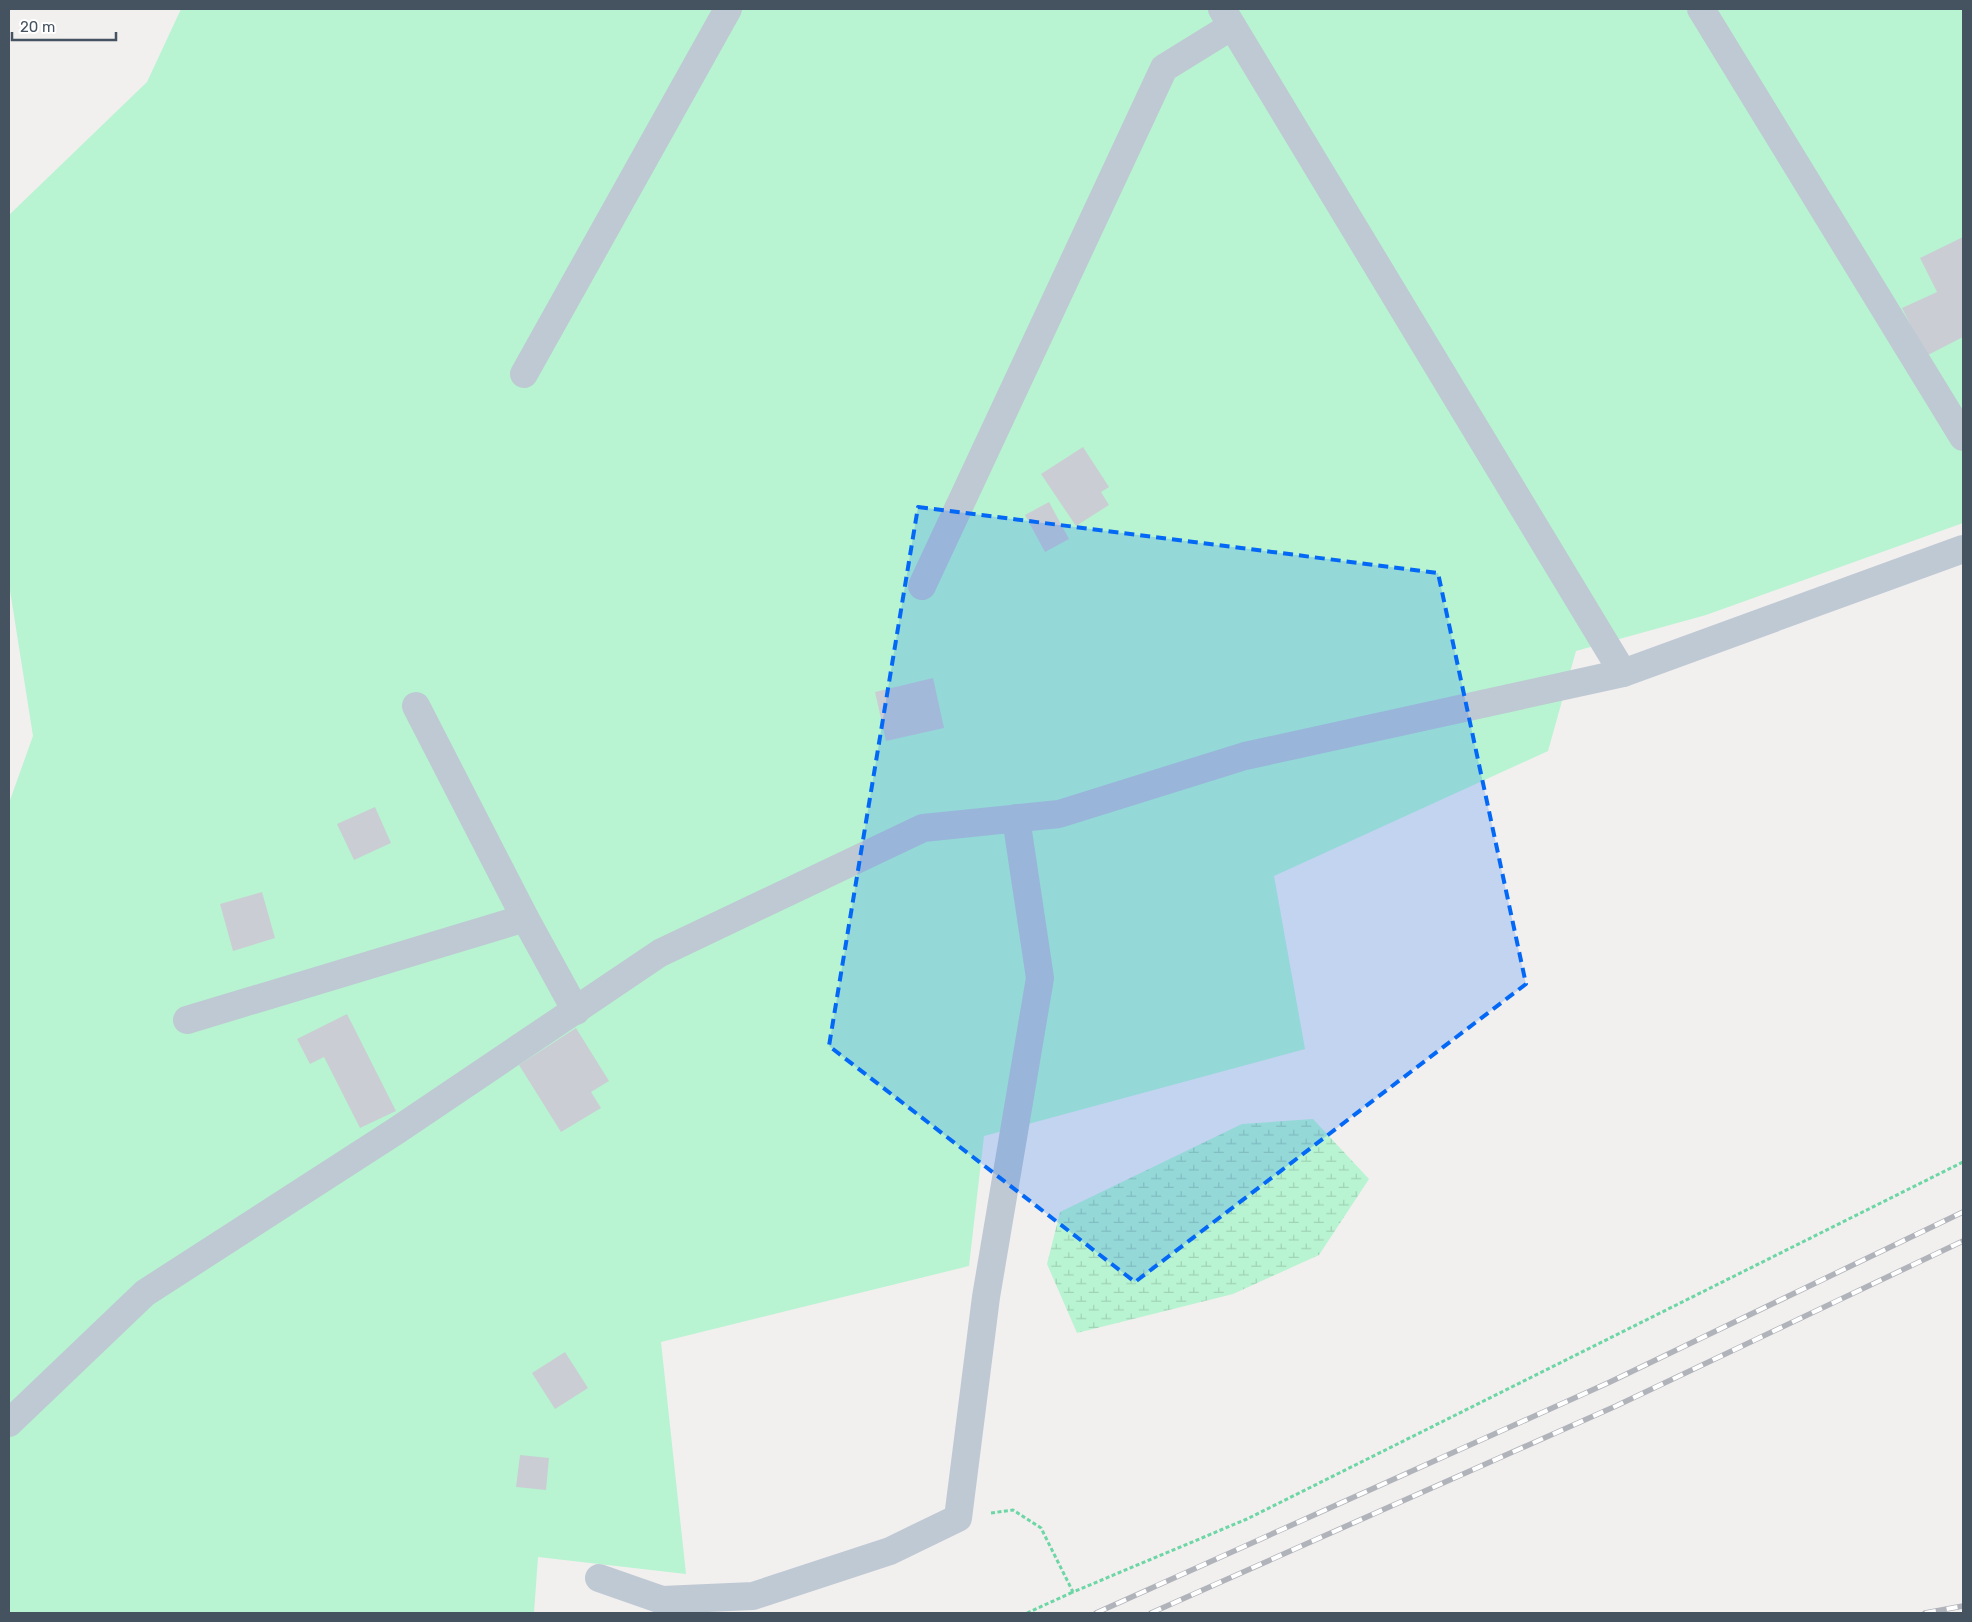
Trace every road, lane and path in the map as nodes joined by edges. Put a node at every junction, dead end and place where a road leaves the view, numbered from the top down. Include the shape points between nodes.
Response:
1 (728, 9) edge
2 (1701, 9) edge
3 (1227, 17) edge
4 (524, 374) dead end
5 (1963, 437) edge
6 (1963, 549) edge
7 (922, 586) dead end
8 (1623, 673) junction
9 (416, 706) dead end
10 (1016, 818) junction
11 (525, 918) junction
12 (576, 1011) junction
13 (187, 1020) dead end
14 (1963, 1162) edge
15 (9, 1423) edge
16 (958, 1518) junction
17 (599, 1578) dead end
18 (1073, 1592) junction
19 (1027, 1613) edge

1 - 4 lane
2 - 5 lane
3 - 7 lane via 1164,68
3 - 8 lane
6 - 8 lane
8 - 10 lane via 1245,756 1060,814
9 - 11 lane
10 - 12 lane via 923,828 660,952
10 - 16 lane via 1040,978 986,1297
11 - 12 lane
11 - 13 lane
12 - 15 lane via 145,1293
14 - 18 path via 1247,1519
16 - 17 lane via 890,1551 753,1596 662,1600
16 - 18 path via 1013,1510 1020,1514 1041,1528
18 - 19 path

